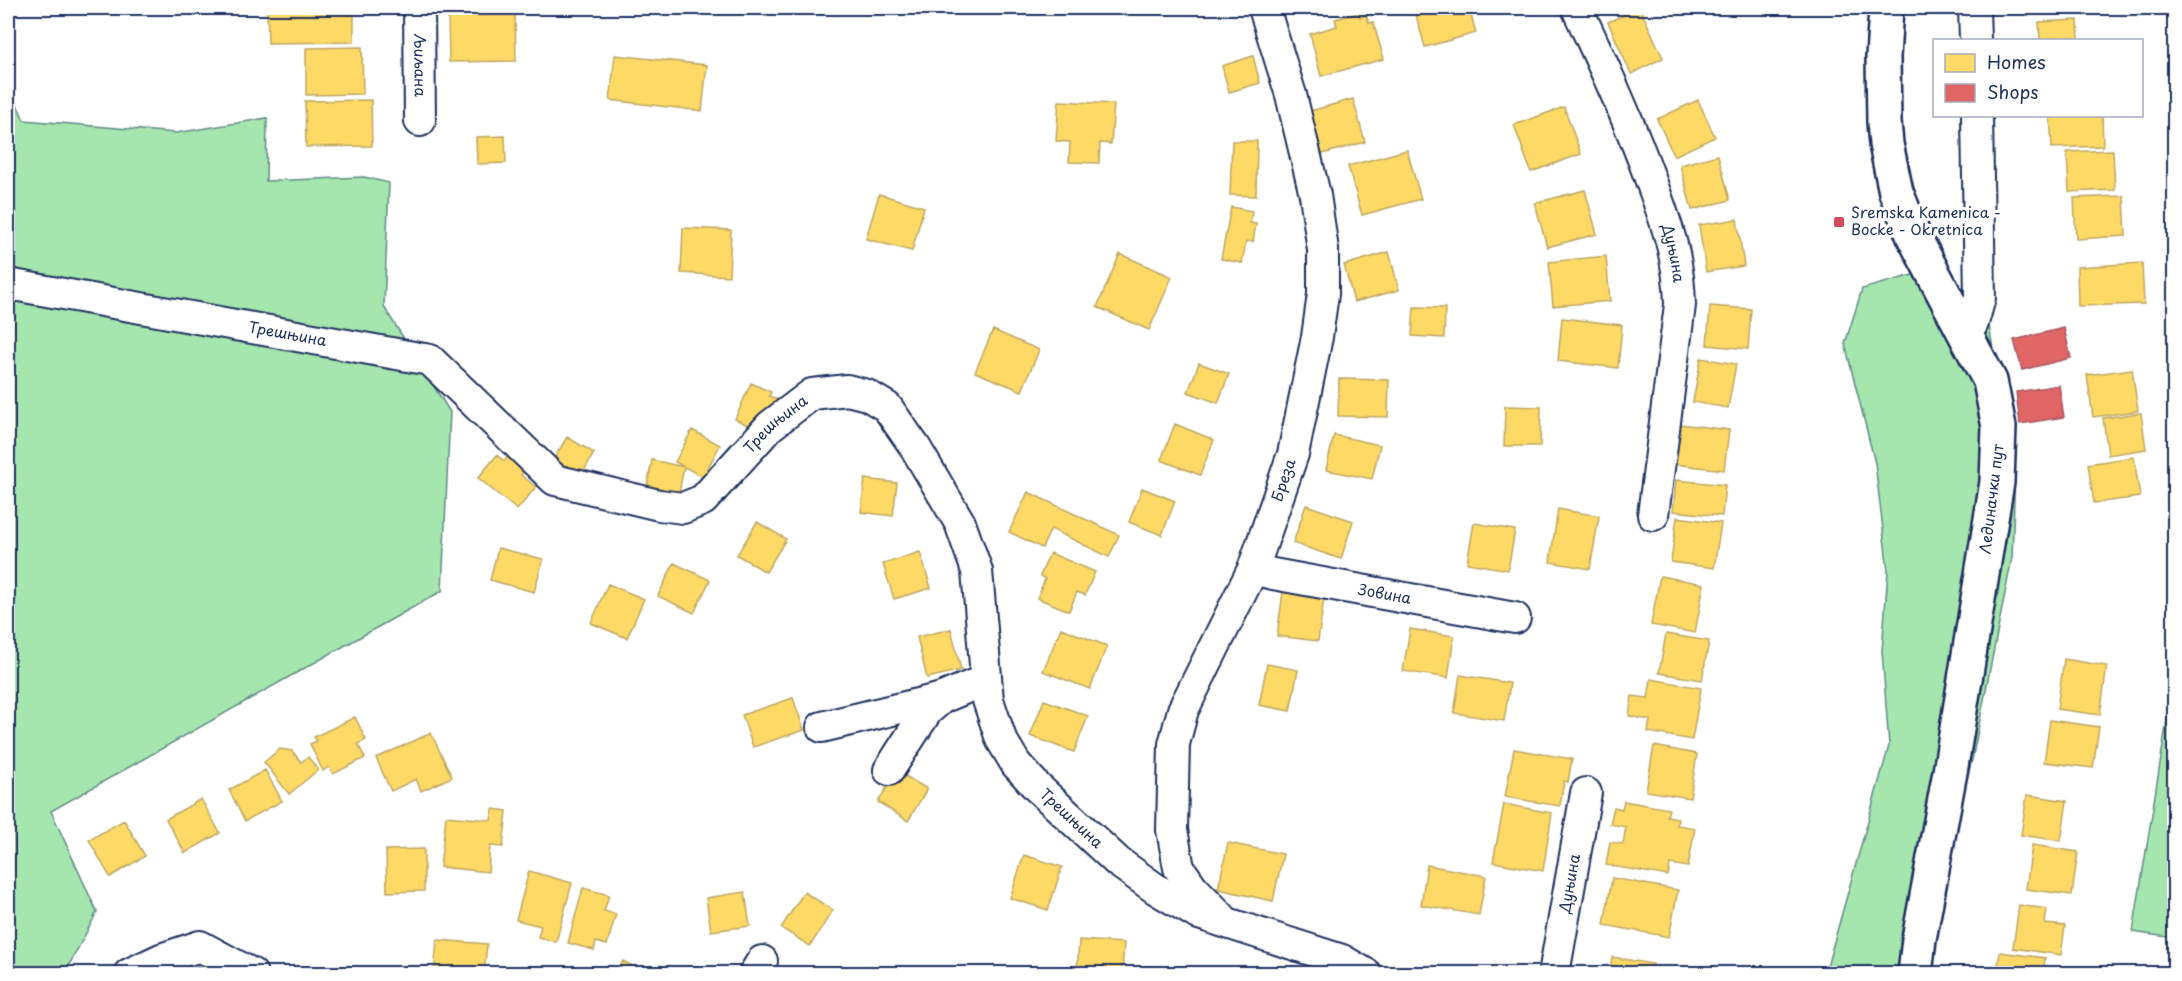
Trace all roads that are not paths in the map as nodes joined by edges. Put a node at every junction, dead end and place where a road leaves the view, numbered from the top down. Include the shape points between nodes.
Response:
1 (419, 8) edge
2 (1264, 8) edge
3 (1577, 8) edge
4 (1886, 8) edge
5 (1974, 8) edge
6 (1975, 39) edge
7 (1977, 117) edge
8 (420, 122) dead end
9 (8, 284) edge
10 (1966, 335) junction
11 (1653, 514) dead end
12 (1252, 569) junction
13 (1515, 618) dead end
14 (985, 680) junction
15 (942, 698) junction
16 (822, 727) dead end
17 (889, 770) dead end
18 (1586, 794) dead end
19 (1227, 923) junction
20 (129, 974) edge
21 (252, 974) edge
22 (1366, 974) edge
23 (1554, 974) edge
24 (1915, 974) edge

1 - 8 street, Љиљана
2 - 12 street, Бреза via 1291,95 1315,195 1323,250 1323,294 1293,454
3 - 11 street, Дуњина via 1641,152 1672,238 1679,274 1678,325
4 - 10 main road, Лединачки пут via 1883,95 1890,168 1914,237
5 - 6 street
7 - 10 street via 1980,298
9 - 14 street, Трешњина via 430,360 555,480 659,505 683,508 703,500 770,426 812,394 847,390 867,395 887,407 960,522 977,571
10 - 24 main road, Лединачки пут via 1990,381 2000,454
12 - 13 street, Зовина
12 - 19 street, Бреза via 1183,710 1174,744 1172,830 1179,868
14 - 15 street
14 - 19 street, Трешњина via 1001,739 1037,787 1084,833 1137,876 1196,913
15 - 16 street
15 - 17 street via 927,711
18 - 23 street, Дуњина
19 - 22 street, Трешњина via 1342,960
20 - 21 street via 161,958 200,946

